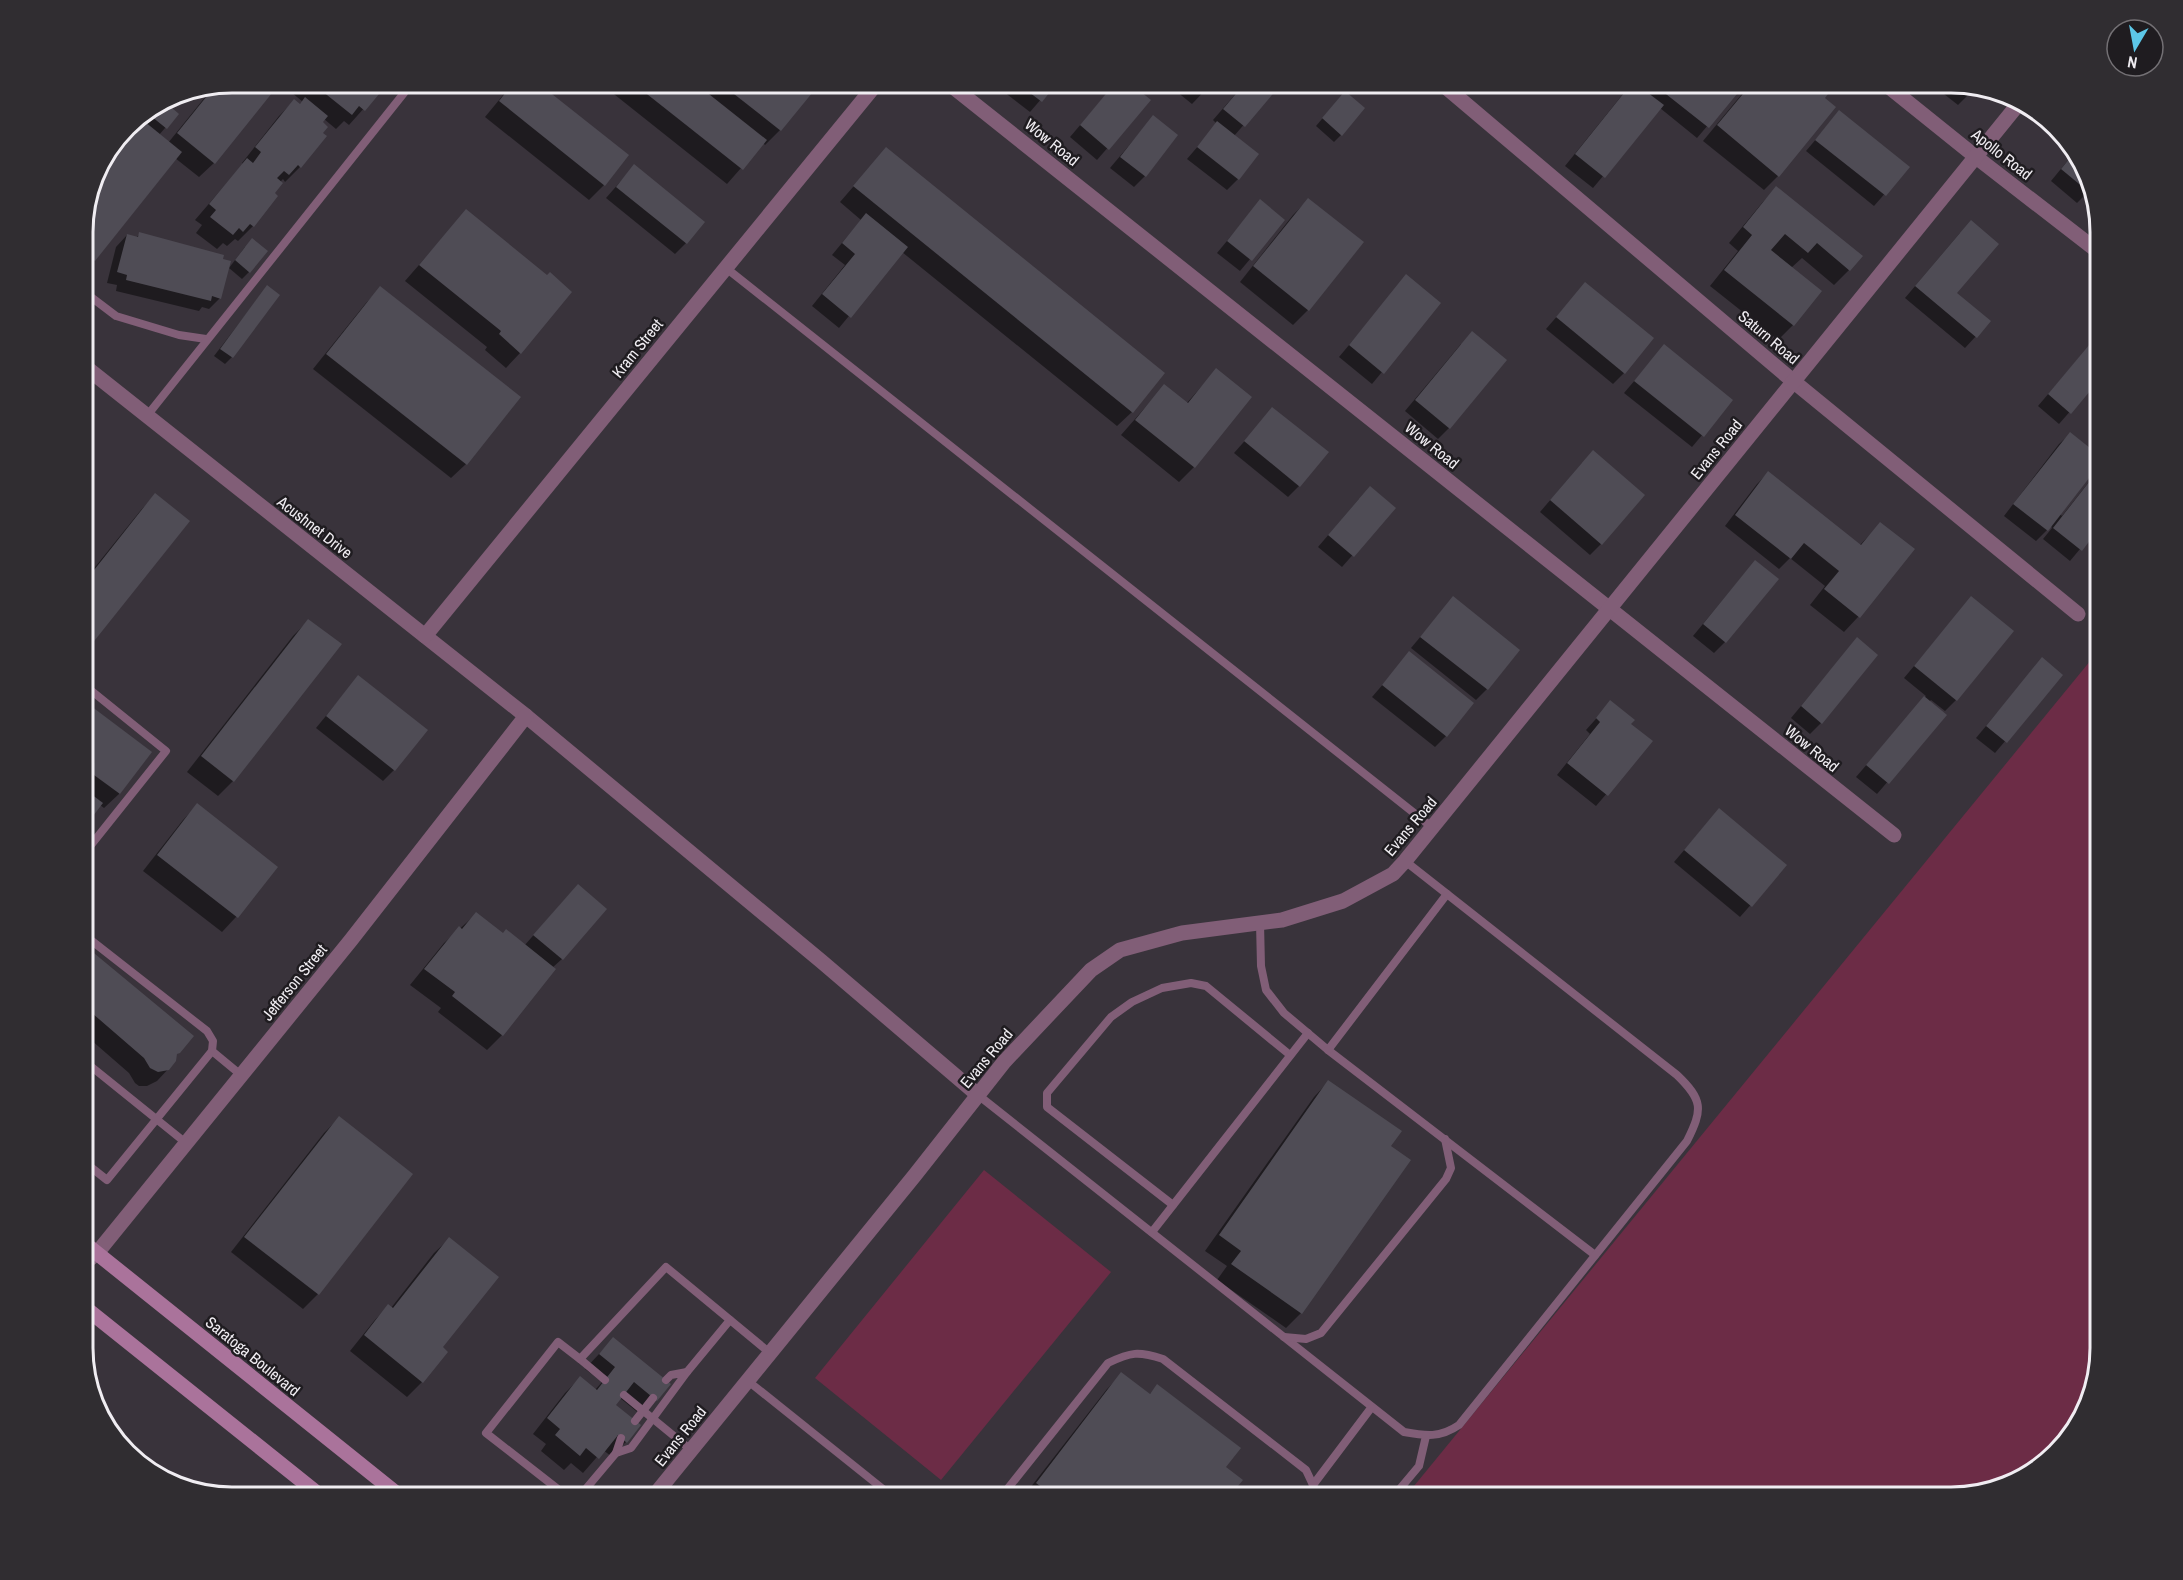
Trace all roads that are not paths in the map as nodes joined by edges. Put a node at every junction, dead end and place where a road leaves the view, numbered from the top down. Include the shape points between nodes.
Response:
1 (404, 93) edge
2 (868, 93) edge
3 (962, 93) edge
4 (1454, 93) edge
5 (1897, 93) edge
6 (2014, 109) edge
7 (1976, 157) junction
8 (2090, 245) edge
9 (726, 268) junction
10 (93, 299) edge
11 (206, 339) junction
12 (93, 373) edge
13 (1793, 381) junction
14 (146, 417) junction
15 (1610, 609) junction
16 (2078, 614) dead end
17 (425, 636) junction
18 (93, 692) edge
19 (526, 716) junction
20 (1433, 828) junction
21 (1894, 835) dead end
22 (93, 842) edge
23 (1405, 861) junction
24 (1447, 894) junction
25 (1260, 923) junction
26 (93, 942) edge
27 (1308, 1033) junction
28 (1328, 1050) junction
29 (212, 1051) junction
30 (1290, 1055) junction
31 (93, 1068) edge
32 (242, 1075) junction
33 (978, 1095) junction
34 (157, 1119) junction
35 (1445, 1139) junction
36 (186, 1143) junction
37 (93, 1169) edge
38 (1173, 1205) junction
39 (1152, 1232) junction
40 (93, 1250) edge
41 (97, 1253) junction
42 (1595, 1255) junction
43 (93, 1256) edge
44 (93, 1314) edge
45 (730, 1320) junction
46 (1283, 1337) junction
47 (770, 1353) junction
48 (580, 1359) junction
49 (687, 1372) junction
50 (605, 1380) dead end
51 (666, 1380) dead end
52 (748, 1381) junction
53 (624, 1395) dead end
54 (653, 1398) dead end
55 (1371, 1408) junction
56 (643, 1411) junction
57 (653, 1419) junction
58 (635, 1420) dead end
59 (1426, 1436) junction
60 (621, 1438) dead end
61 (691, 1450) junction
62 (616, 1453) junction
63 (1313, 1485) joint
64 (309, 1487) edge
65 (389, 1487) edge
66 (555, 1487) edge
67 (587, 1487) edge
68 (661, 1487) edge
69 (880, 1487) edge
70 (1009, 1487) edge
71 (1401, 1487) edge

1 - 11 lane
2 - 9 street, Kram Street
3 - 15 street, Wow Road
4 - 13 street, Saturn Road
5 - 7 street, Apollo Road
6 - 7 street, Evans Road
7 - 8 street, Apollo Road
7 - 13 street, Evans Road
9 - 17 street, Kram Street
9 - 20 lane
10 - 11 lane via 116,316
11 - 14 lane
12 - 14 street, Acushnet Drive
13 - 15 street, Evans Road
13 - 16 street, Saturn Road
14 - 17 street, Acushnet Drive
15 - 20 street, Evans Road
15 - 21 street, Wow Road
17 - 19 street, Acushnet Drive
18 - 22 lane via 166,751
19 - 32 street, Jefferson Street
19 - 33 street, Acushnet Drive
20 - 23 street, Evans Road
23 - 24 lane
23 - 25 street, Evans Road via 1393,874 1343,901
24 - 28 lane
24 - 42 lane via 1694,1091 1699,1108 1687,1141
25 - 27 lane via 1266,990 1284,1014
25 - 33 street, Evans Road via 1182,933 1120,950 1091,970
26 - 29 lane via 207,1031 213,1041
27 - 28 lane
27 - 30 lane
28 - 35 lane
29 - 32 lane
29 - 34 lane
30 - 38 lane
30 - 38 lane via 1206,986 1191,983 1162,988 1111,1017 1047,1093 1047,1107
31 - 34 lane
32 - 36 street, Jefferson Street
33 - 39 lane
33 - 47 street, Evans Road
34 - 36 lane
34 - 37 lane via 107,1180
35 - 42 lane
35 - 46 lane via 1450,1168 1446,1179 1321,1333 1306,1339
36 - 41 street, Jefferson Street
38 - 39 lane
39 - 46 lane
40 - 41 main road, Saratoga Boulevard
41 - 43 street, Jefferson Street
41 - 65 main road, Saratoga Boulevard
42 - 59 lane via 1459,1425 1448,1433
44 - 64 main road
45 - 47 lane
45 - 48 lane via 666,1267
45 - 49 lane
46 - 55 lane
47 - 52 street, Evans Road
48 - 50 lane
48 - 66 lane via 558,1342 486,1433
49 - 51 lane
49 - 57 lane
52 - 61 street, Evans Road
52 - 69 lane
53 - 56 lane
54 - 56 lane
55 - 59 lane via 1404,1432
55 - 63 lane
56 - 57 lane
56 - 58 lane
57 - 61 lane
57 - 62 lane via 631,1448
59 - 71 lane via 1419,1466
60 - 62 lane
61 - 68 street, Evans Road
62 - 67 lane
63 - 70 lane via 1306,1470 1163,1359 1128,1353 1108,1363

